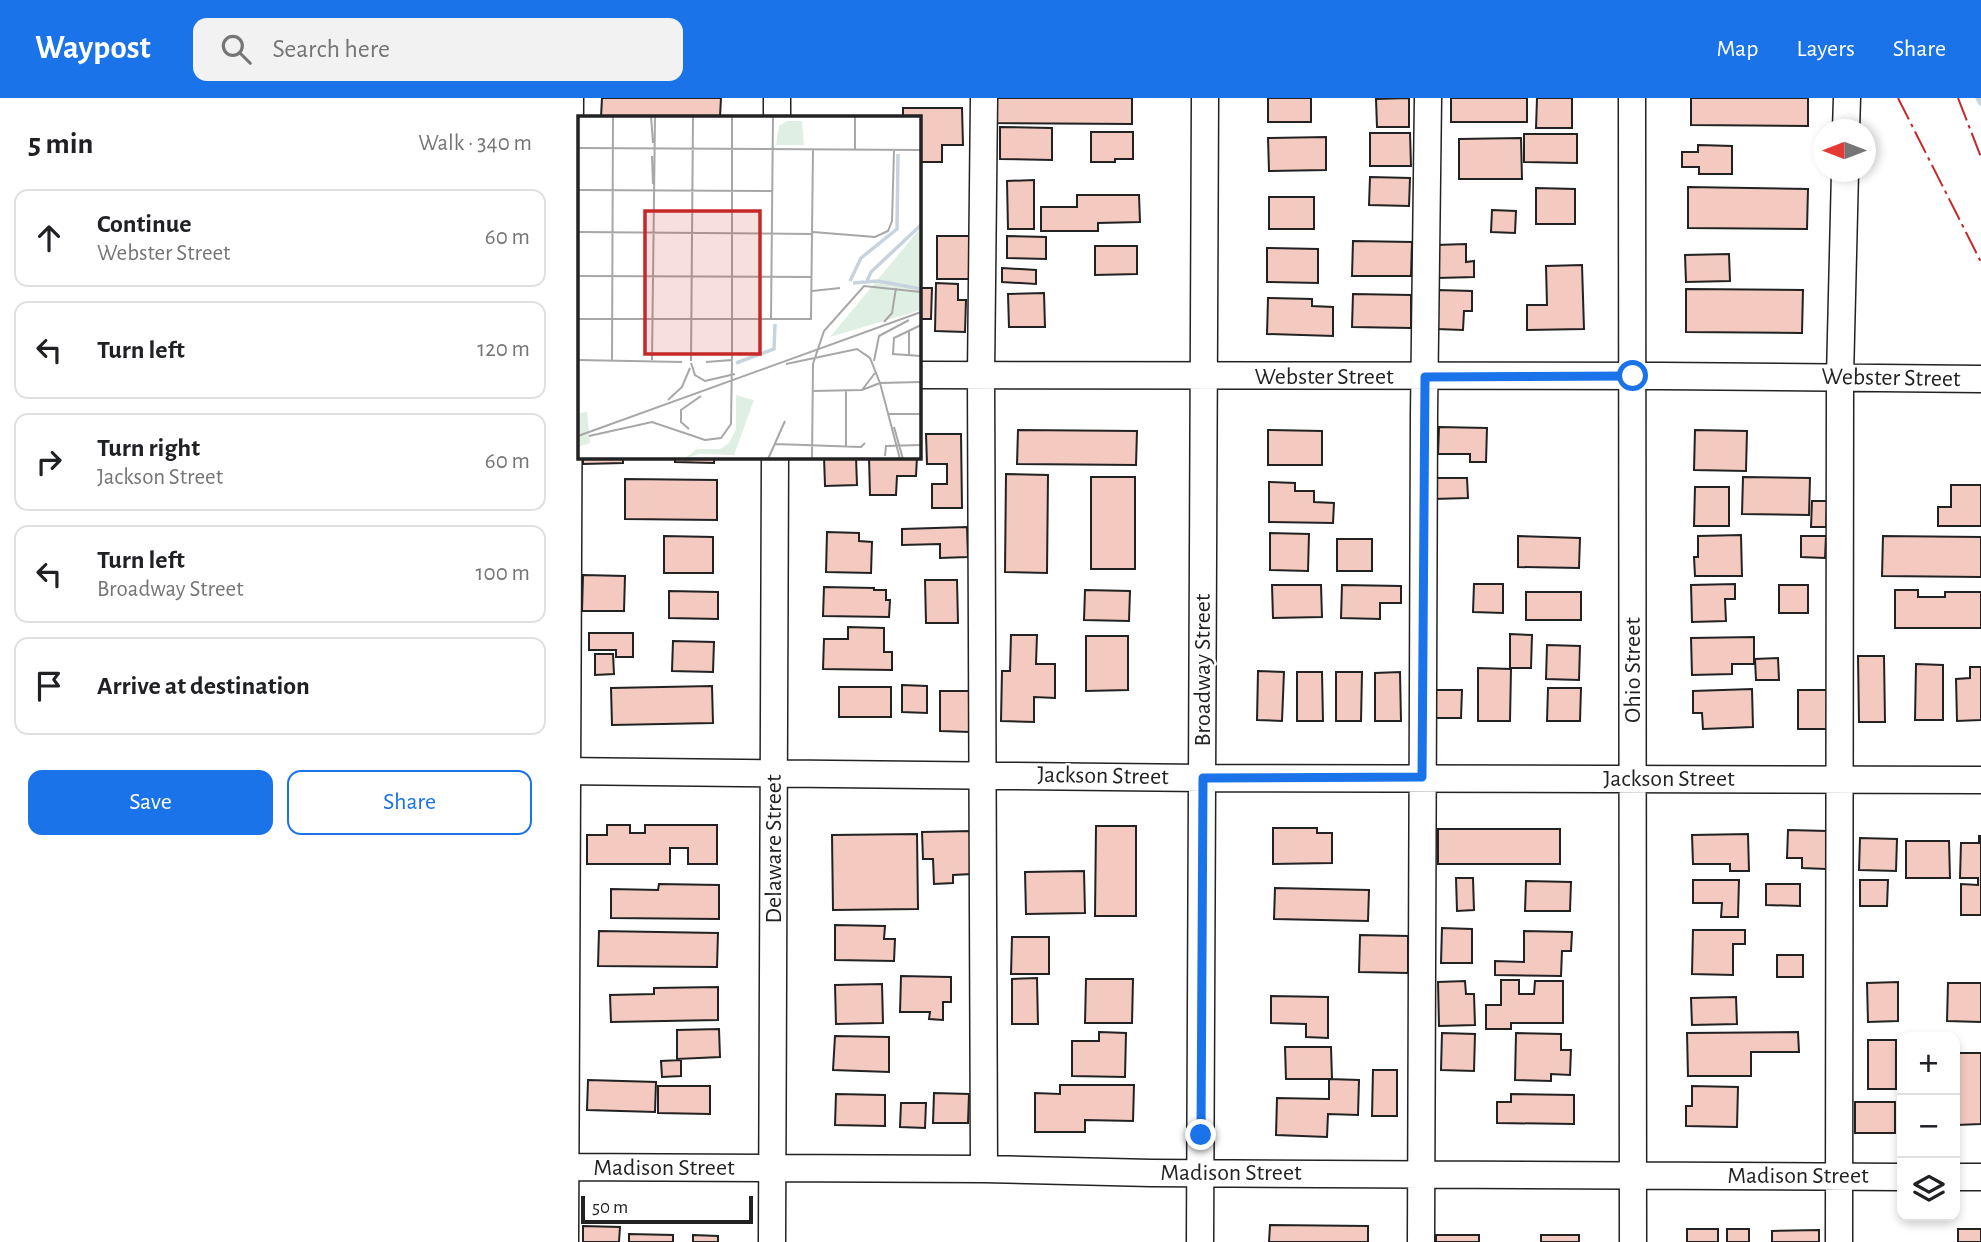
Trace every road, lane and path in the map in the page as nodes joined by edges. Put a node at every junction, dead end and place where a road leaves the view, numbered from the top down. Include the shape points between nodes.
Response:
1 (570, 98) edge
2 (777, 98) edge
3 (984, 98) edge
4 (1205, 98) edge
5 (1428, 98) edge
6 (1632, 98) edge
7 (1847, 98) edge
8 (777, 116) edge
9 (1846, 119) edge
10 (1845, 182) edge
11 (565, 241) edge
12 (570, 374) edge
13 (920, 375) edge
14 (981, 375) junction
15 (1633, 376) junction
16 (1203, 377) junction
17 (1425, 377) junction
18 (1840, 377) junction
19 (1981, 379) edge
20 (564, 458) edge
21 (775, 458) edge
22 (564, 771) edge
23 (774, 773) junction
24 (983, 774) junction
25 (1422, 777) junction
26 (1203, 778) junction
27 (1633, 779) junction
28 (1839, 780) junction
29 (1981, 780) edge
30 (563, 1167) edge
31 (772, 1169) junction
32 (984, 1169) junction
33 (1201, 1173) junction
34 (1421, 1174) junction
35 (1633, 1176) junction
36 (1839, 1177) junction
37 (1897, 1177) edge
38 (1960, 1177) edge
39 (1981, 1177) edge
40 (565, 1242) edge
41 (772, 1242) edge
42 (1200, 1242) edge
43 (1421, 1242) edge
44 (1633, 1242) edge
45 (1839, 1242) edge

1 - 11 street
2 - 8 street
3 - 14 street
4 - 16 street, Broadway Street
5 - 17 street
6 - 15 street, Ohio Street
7 - 9 street
10 - 18 street
11 - 12 street
12 - 20 street
13 - 14 street, Webster Street
14 - 16 street, Webster Street
14 - 24 street
15 - 17 street, Webster Street
15 - 18 street, Webster Street
15 - 27 street, Ohio Street
16 - 17 street, Webster Street
16 - 26 street, Broadway Street
17 - 25 street
18 - 19 street, Webster Street
18 - 28 street
20 - 22 street
21 - 23 street, Delaware Street
22 - 23 street, Jackson Street
22 - 30 street
23 - 24 street, Jackson Street
23 - 31 street, Delaware Street
24 - 26 street, Jackson Street
24 - 32 street
25 - 26 street, Jackson Street
25 - 27 street, Jackson Street
25 - 34 street
26 - 33 street, Broadway Street
27 - 28 street, Jackson Street
27 - 35 street, Ohio Street
28 - 29 street, Jackson Street
28 - 36 street
30 - 31 street, Madison Street
30 - 40 street
31 - 32 street, Madison Street
31 - 41 street, Delaware Street
32 - 33 street, Madison Street
33 - 34 street, Madison Street
33 - 42 street, Broadway Street
34 - 35 street, Madison Street
34 - 43 street
35 - 36 street, Madison Street
35 - 44 street, Ohio Street
36 - 37 street, Madison Street
36 - 45 street
38 - 39 street

